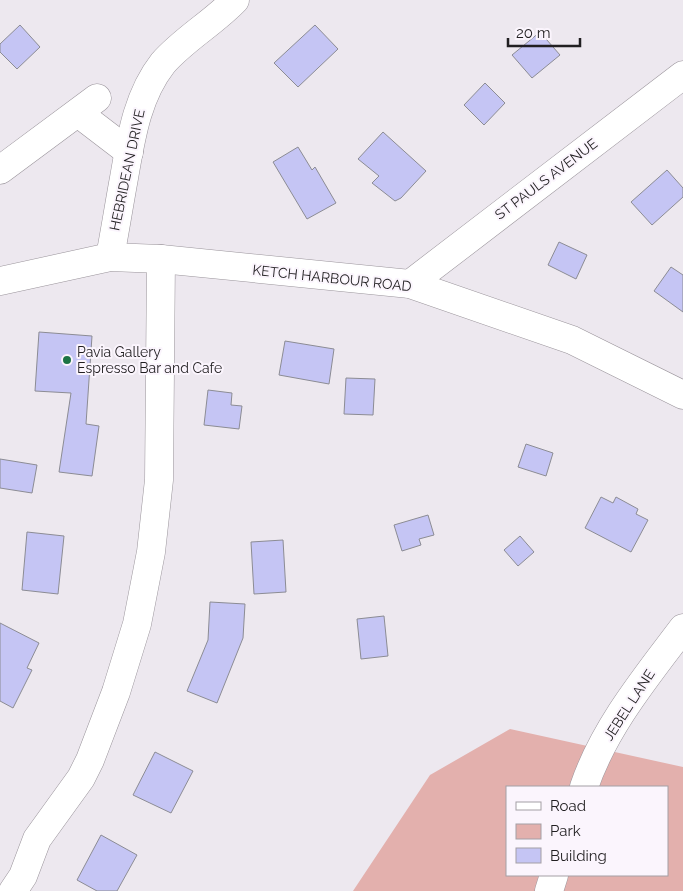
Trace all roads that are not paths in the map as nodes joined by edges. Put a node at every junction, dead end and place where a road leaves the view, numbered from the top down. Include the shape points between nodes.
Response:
1 (235, 0) edge
2 (683, 75) edge
3 (129, 152) junction
4 (0, 170) edge
5 (110, 258) junction
6 (161, 259) junction
7 (0, 281) edge
8 (410, 284) junction
9 (683, 395) edge
10 (683, 628) edge
11 (584, 786) edge
12 (554, 876) edge
13 (13, 891) edge
14 (548, 891) edge

1 - 3 street, HEBRIDEAN DRIVE via 176,50 149,84 138,111
2 - 8 street, ST PAULS AVENUE
3 - 4 street via 88,105
3 - 5 street, HEBRIDEAN DRIVE
5 - 6 street, KETCH HARBOUR ROAD
5 - 7 street, KETCH HARBOUR ROAD
6 - 8 street, KETCH HARBOUR ROAD
6 - 13 street via 159,480 151,552 137,624 90,760 81,778 37,839 23,876
8 - 9 street, KETCH HARBOUR ROAD via 572,340
10 - 11 street, JEBEL LANE via 623,711
12 - 14 street

